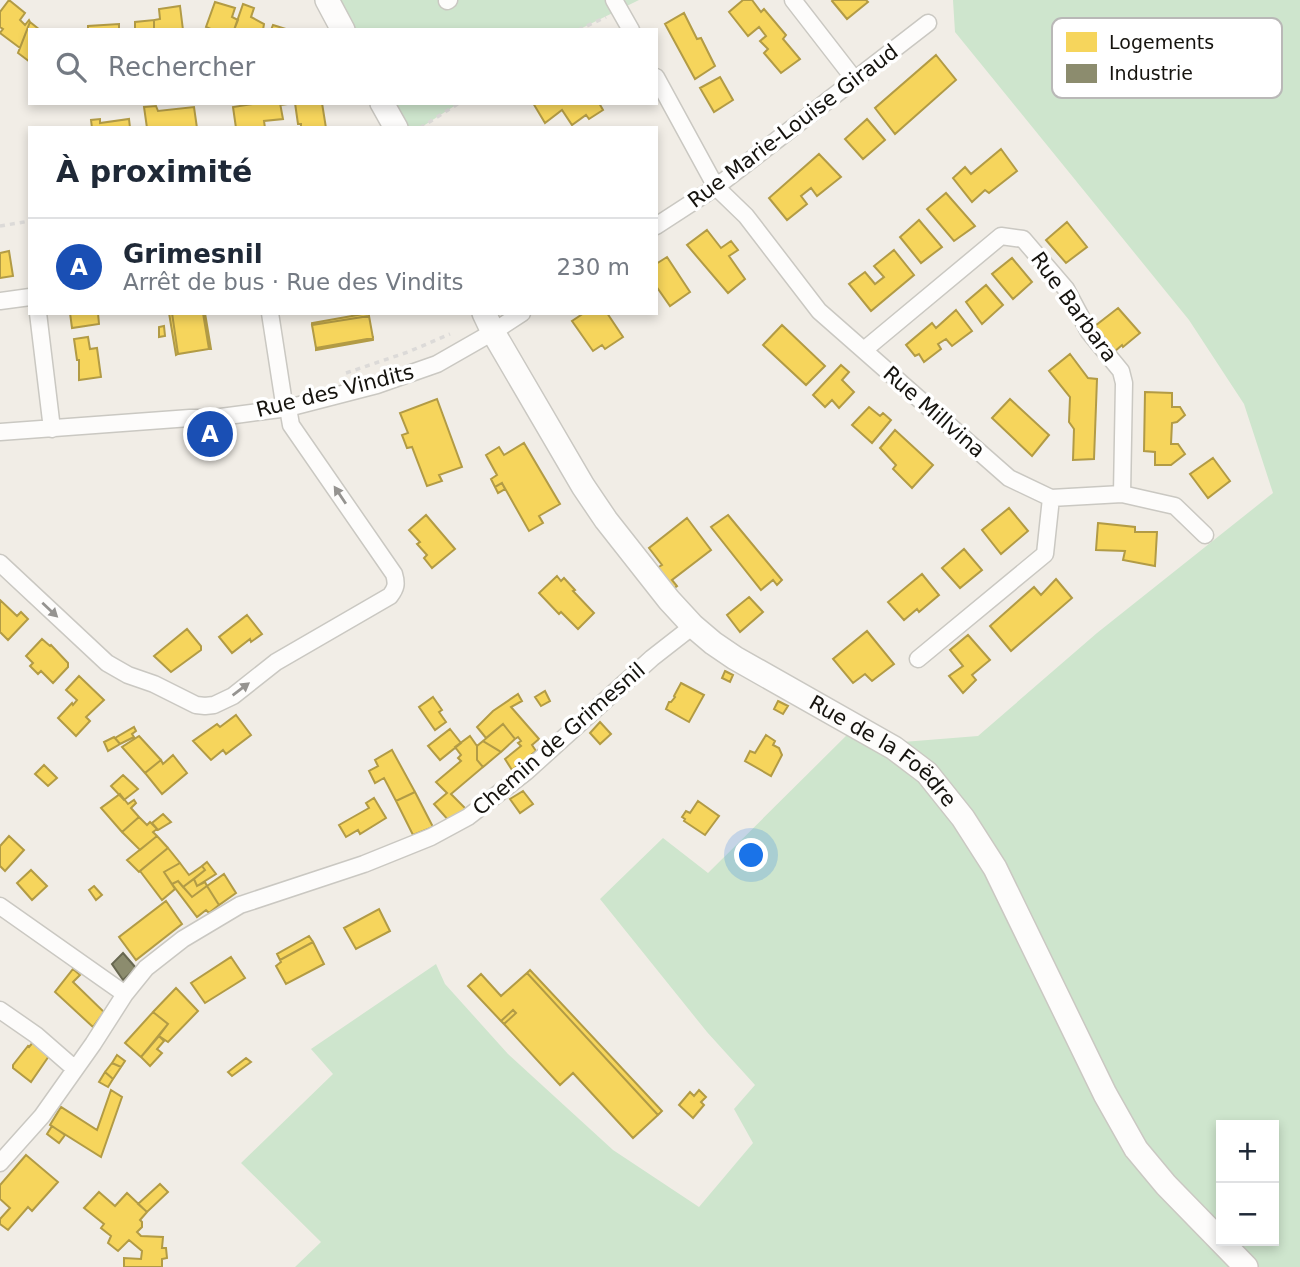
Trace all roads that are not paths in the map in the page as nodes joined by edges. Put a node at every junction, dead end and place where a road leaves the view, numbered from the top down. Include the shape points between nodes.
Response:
1 (327, 0) edge
2 (614, 0) edge
3 (793, 0) edge
4 (928, 23) dead end
5 (342, 28) edge
6 (630, 28) edge
7 (855, 80) junction
8 (658, 81) edge
9 (383, 105) edge
10 (395, 126) edge
11 (716, 187) junction
12 (658, 225) edge
13 (28, 297) edge
14 (0, 301) edge
15 (38, 315) edge
16 (270, 315) edge
17 (515, 315) edge
18 (489, 323) edge
19 (864, 350) junction
20 (288, 408) junction
21 (52, 429) junction
22 (0, 432) edge
23 (1122, 494) junction
24 (1051, 498) junction
25 (1205, 534) dead end
26 (0, 563) edge
27 (693, 626) junction
28 (918, 659) dead end
29 (0, 905) edge
30 (125, 994) junction
31 (0, 1010) edge
32 (75, 1069) junction
33 (0, 1163) edge
34 (1246, 1267) edge

1 - 5 street
2 - 6 street
3 - 7 street
4 - 7 street, Rue Marie-Louise Giraud
7 - 11 street, Rue Marie-Louise Giraud
8 - 11 street, Rue Millvina
9 - 10 street
11 - 12 street, Rue Marie-Louise Giraud
11 - 19 street, Rue Millvina via 746,216 819,311
13 - 14 street
15 - 21 street
16 - 20 street
17 - 18 street
18 - 20 street, Rue des Vindits via 437,364
18 - 27 street, Rue de la Foëdre via 583,486
19 - 23 street, Rue Barbara via 1001,236 1023,239 1066,289 1089,332 1121,371
19 - 24 street, Rue Millvina via 1009,478
20 - 21 street, Rue des Vindits
26 -> 20 street via 107,663 128,675 196,705 214,705 233,696 276,662 396,589 394,575 291,425
21 - 22 street, Rue des Vindits
23 - 24 street, Rue Millvina
23 - 25 street, Rue Millvina via 1175,506
24 - 28 street via 1045,554
27 - 30 street, Chemin de Grimesnil via 468,817 364,864 240,905 183,939 146,968
27 - 34 street, Rue de la Foëdre via 736,658 894,748 928,773 995,868 1136,1149
29 - 30 street
30 - 32 street, Chemin de Grimesnil
31 - 32 street
32 - 33 street, Chemin de Grimesnil via 42,1116

